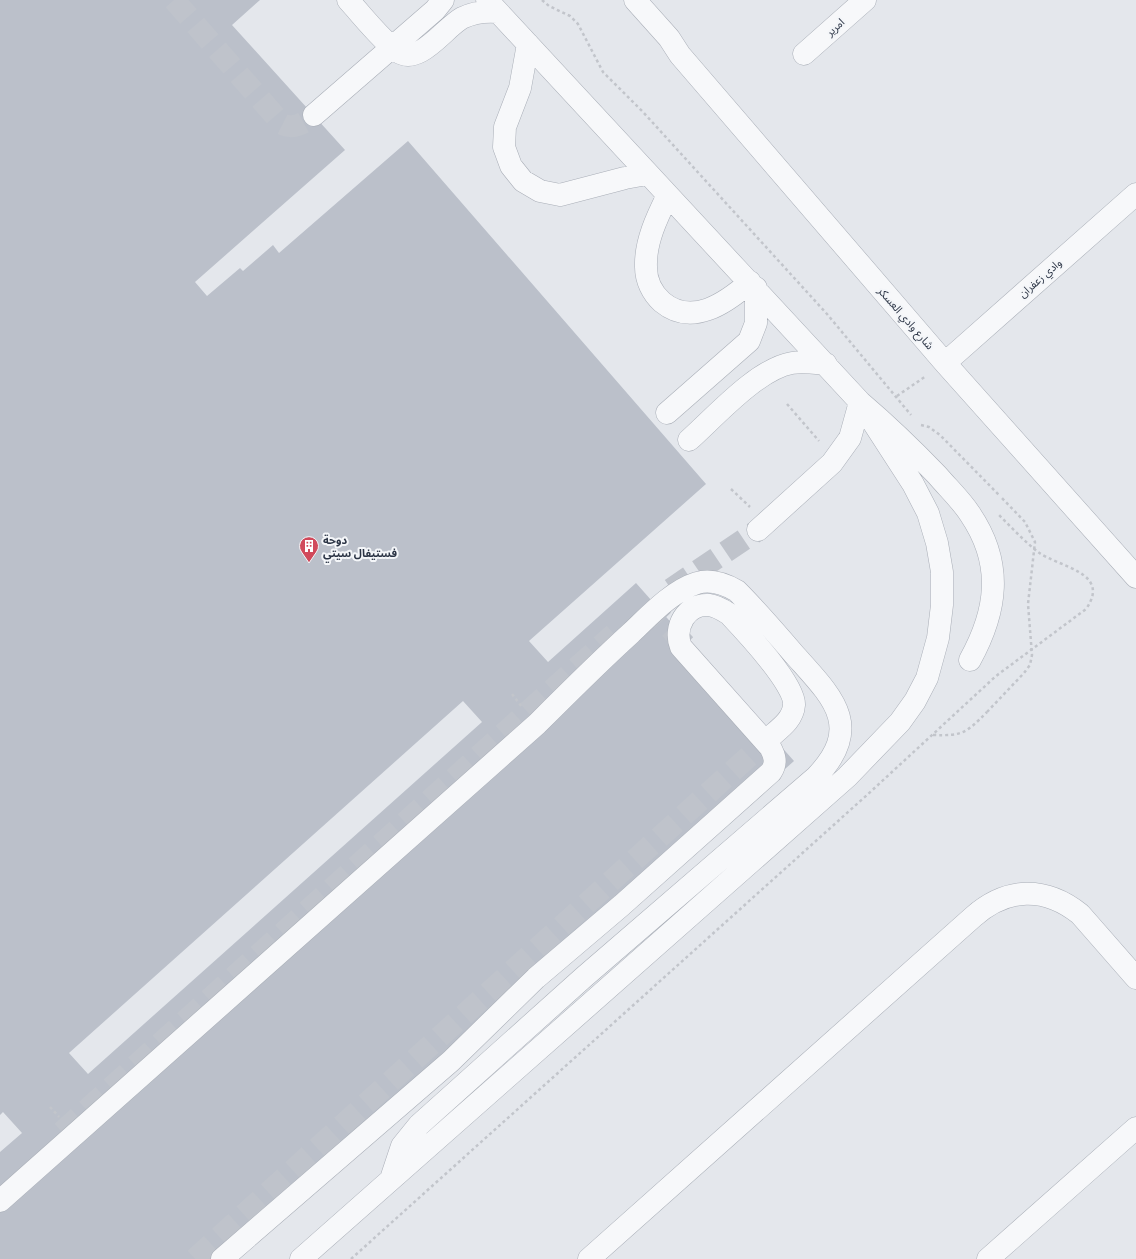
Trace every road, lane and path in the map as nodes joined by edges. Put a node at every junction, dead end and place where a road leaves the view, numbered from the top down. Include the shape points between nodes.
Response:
1 (348, 0) edge
2 (443, 0) edge
3 (619, 0) edge
4 (635, 0) edge
5 (865, 0) edge
6 (493, 6) edge
7 (528, 44) junction
8 (393, 47) junction
9 (804, 54) dead end
10 (680, 55) junction
11 (314, 115) tunnel mouth
12 (647, 174) junction
13 (1136, 194) edge
14 (668, 195) junction
15 (753, 285) junction
16 (945, 363) junction
17 (826, 364) junction
18 (897, 396) dead end
19 (860, 402) junction
20 (787, 404) dead end
21 (667, 413) dead end
22 (918, 424) dead end
23 (689, 440) dead end
24 (823, 446) dead end
25 (731, 489) dead end
26 (756, 521) joint
27 (1136, 577) edge
28 (970, 660) dead end
29 (932, 735) dead end
30 (769, 738) dead end
31 (1136, 978) edge
32 (1136, 1128) edge
33 (392, 1179) junction
34 (0, 1201) edge
35 (222, 1259) edge
36 (301, 1259) edge
37 (588, 1259) edge
38 (988, 1259) edge

1 - 8 street
2 - 8 street
3 - 10 street, شارع وادي العسكر via 655,38 672,52
4 - 10 street, شارع وادي العسكر via 669,38
5 - 9 street, امرير
6 - 7 street
6 - 8 street via 486,11 463,17 415,55 403,54
7 - 12 street
7 - 12 street via 520,88 505,127 504,147 511,166 523,181 540,191 560,195
8 - 11 street
10 - 16 street, شارع وادي العسكر
12 - 14 street
13 - 16 street, وادي زعفران
14 - 15 street
14 - 15 street via 651,234 646,266 651,288 658,298 676,311 699,313 718,306
15 - 17 street
15 - 21 street via 756,323 749,341
16 - 18 path
16 - 27 street, شارع وادي العسكر
17 - 19 street
17 - 23 street via 791,363 769,371
19 - 26 street via 850,438 832,463
19 - 28 street via 911,448 954,494 981,532 990,561 993,588 988,622
19 - 33 street via 912,484 928,513 938,543 942,572 942,605 938,638 927,678 915,701 900,722 847,777
20 - 24 path
22 - 29 path, bridge via 929,427 940,435 1025,522 1035,542 1028,604 1032,655 1030,665 966,732 952,736
25 - 26 path
30 - 35 street via 788,721 792,713 795,704 788,684 729,614 708,605 693,609 687,613 679,628 678,640 681,647 770,747 775,766 771,772 622,906 536,978 445,1066
31 - 37 street via 1070,906 1045,895 1031,893 1017,894 993,902
32 - 38 street
33 - 34 street via 402,1146 419,1125 584,977 816,777 832,758 838,746 840,721 831,697 737,591 712,582 698,583 685,588 658,608 537,724
33 - 36 street

